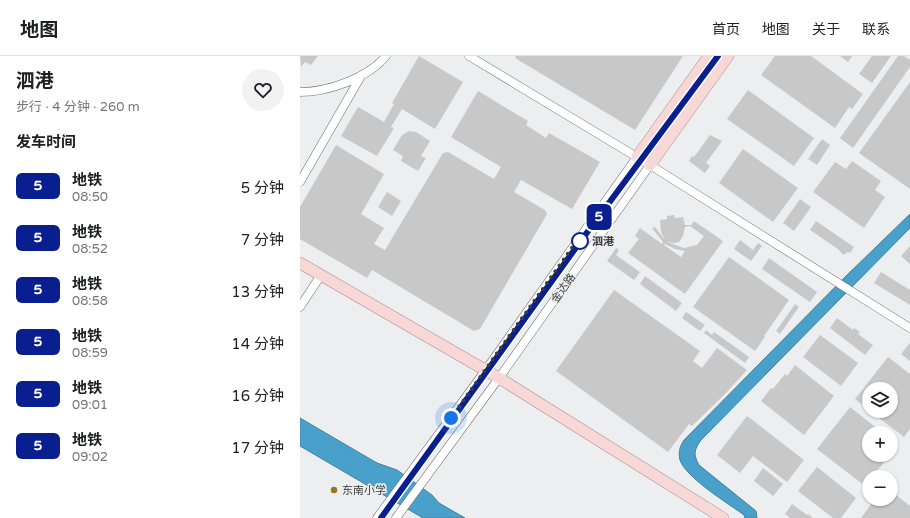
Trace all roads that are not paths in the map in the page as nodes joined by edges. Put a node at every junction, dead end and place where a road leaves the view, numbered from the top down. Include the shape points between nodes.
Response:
1 (386, 56) edge
2 (469, 56) edge
3 (709, 56) edge
4 (728, 56) edge
5 (361, 76) junction
6 (300, 92) edge
7 (637, 157) junction
8 (650, 165) junction
9 (300, 182) edge
10 (300, 263) edge
11 (321, 275) junction
12 (300, 308) edge
13 (910, 328) edge
14 (485, 370) junction
15 (499, 378) junction
16 (718, 516) edge
17 (377, 518) edge
18 (396, 518) edge

1 - 5 street
2 - 7 street
3 - 7 main road
4 - 8 main road, 金达路
5 - 6 street via 330,88
5 - 9 street
7 - 8 street
7 - 14 street
8 - 13 street
8 - 15 street, 金达路
10 - 11 main road
11 - 12 street
11 - 14 main road
14 - 15 main road
14 - 17 street
15 - 16 main road
15 - 18 street, 金达路

